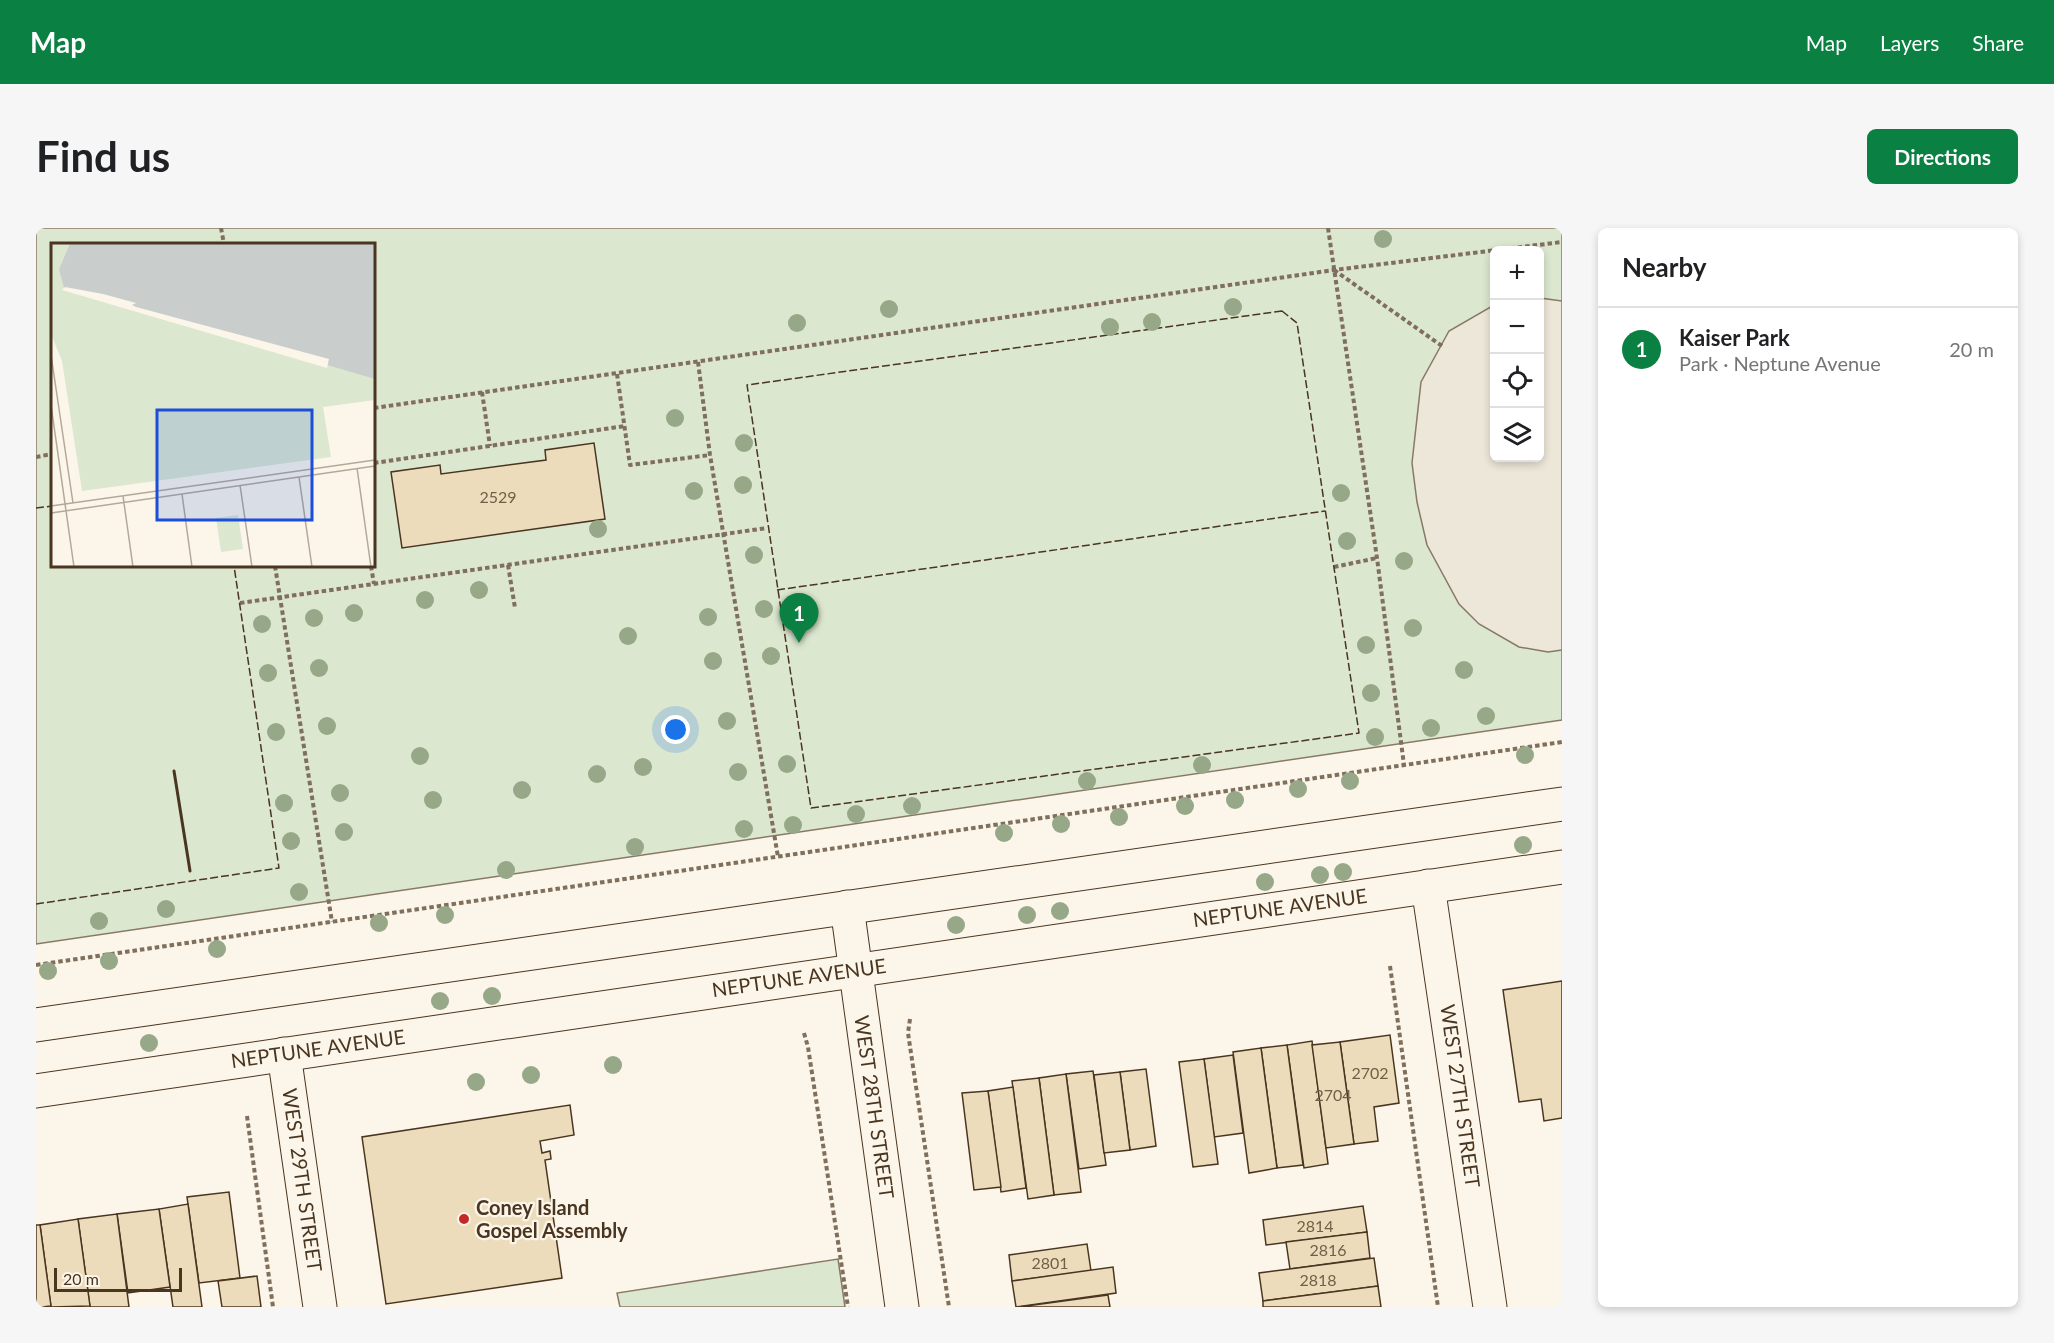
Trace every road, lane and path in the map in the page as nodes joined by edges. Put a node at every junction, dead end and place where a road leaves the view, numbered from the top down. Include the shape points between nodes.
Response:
1 (221, 228) edge
2 (1328, 228) edge
3 (1562, 242) edge
4 (224, 243) edge
5 (1334, 270) junction
6 (1442, 346) dead end
7 (698, 362) junction
8 (617, 373) junction
9 (482, 393) junction
10 (375, 408) edge
11 (625, 426) junction
12 (490, 446) junction
13 (51, 454) edge
14 (711, 455) junction
15 (36, 457) edge
16 (375, 463) edge
17 (767, 528) dead end
18 (724, 534) junction
19 (1377, 558) junction
20 (508, 565) junction
21 (276, 567) edge
22 (371, 567) edge
23 (1334, 567) dead end
24 (374, 584) junction
25 (280, 597) junction
26 (240, 603) dead end
27 (515, 609) dead end
28 (1562, 742) edge
29 (1404, 765) junction
30 (1562, 804) edge
31 (778, 857) junction
32 (1562, 867) edge
33 (1428, 886) junction
34 (847, 907) junction
35 (332, 922) junction
36 (36, 965) edge
37 (1390, 966) dead end
38 (855, 970) junction
39 (910, 1019) dead end
40 (36, 1025) edge
41 (804, 1033) dead end
42 (284, 1054) junction
43 (36, 1091) edge
44 (247, 1116) dead end
45 (273, 1307) edge
46 (320, 1307) edge
47 (848, 1307) edge
48 (902, 1307) edge
49 (948, 1307) edge
50 (1438, 1307) edge
51 (1490, 1307) edge

1 - 4 path
2 - 5 path
3 - 5 path
5 - 6 path
5 - 7 path
5 - 19 path
7 - 8 path
7 - 14 path
8 - 9 path
8 - 11 path
9 - 10 path
9 - 12 path
11 - 12 path
11 - 14 path via 630,465
12 - 16 path
13 - 15 path
14 - 18 path
17 - 18 path
18 - 20 path
18 - 31 path
19 - 23 path
19 - 29 path
20 - 24 path
20 - 27 path
21 - 25 path
22 - 24 path
24 - 25 path
25 - 26 path
25 - 35 path
28 - 29 path
29 - 31 path
30 - 34 main road
31 - 35 path
32 - 33 main road, NEPTUNE AVENUE
33 - 38 main road, NEPTUNE AVENUE
33 - 51 main road, WEST 27TH STREET
34 - 38 main road, WEST 28TH STREET
34 - 40 main road
35 - 36 path
37 - 50 path
38 - 42 main road, NEPTUNE AVENUE
38 - 48 main road, WEST 28TH STREET
39 - 49 path via 908,1033
41 - 47 path
42 - 43 main road, NEPTUNE AVENUE
42 - 46 main road, WEST 29TH STREET
44 - 45 path

